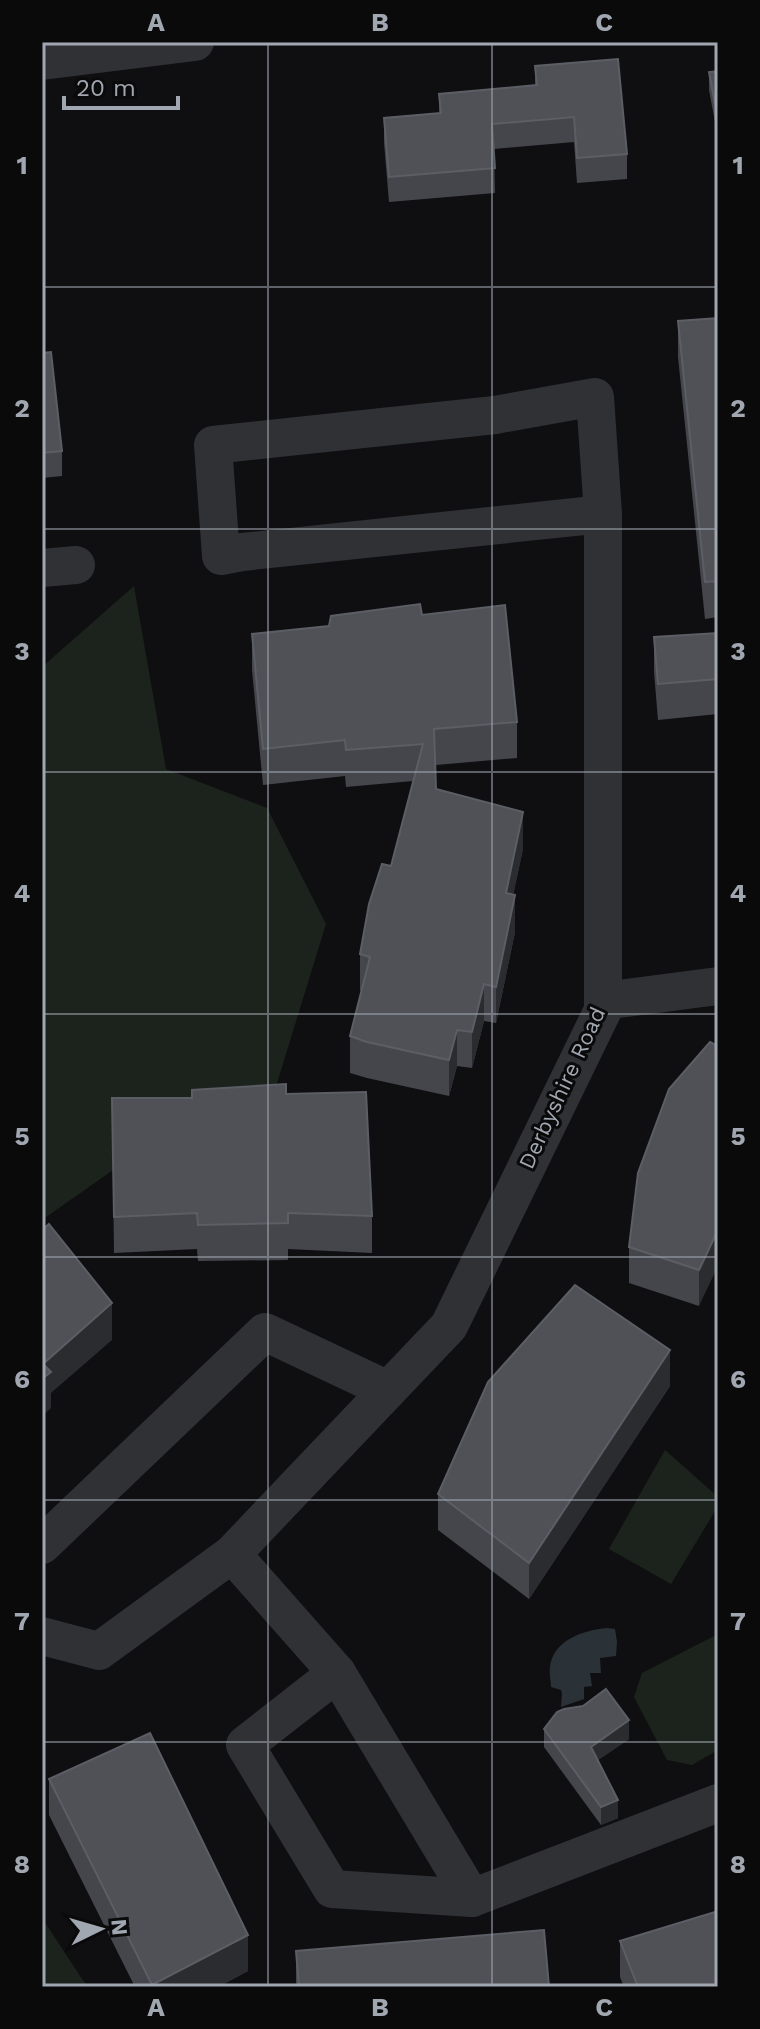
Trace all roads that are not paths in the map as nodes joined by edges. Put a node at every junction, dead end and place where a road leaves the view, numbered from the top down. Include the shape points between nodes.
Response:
1 (195, 42) edge
2 (42, 61) edge
3 (603, 514) junction
4 (718, 986) edge
5 (603, 1001) junction
6 (388, 1390) junction
7 (42, 1545) edge
8 (232, 1554) junction
9 (42, 1636) edge
10 (337, 1673) junction
11 (718, 1803) edge
12 (472, 1898) junction

1 - 2 street
3 - 3 street, Derbyshire Road via 221,556 213,445 495,415 595,397
3 - 5 street, Derbyshire Road
4 - 5 street
5 - 6 street, Derbyshire Road via 449,1326
6 - 7 street via 265,1332
6 - 8 street, Derbyshire Road
8 - 9 street, Derbyshire Road via 99,1651
8 - 10 street
10 - 12 street
10 - 12 street via 245,1745 332,1889
11 - 12 street

